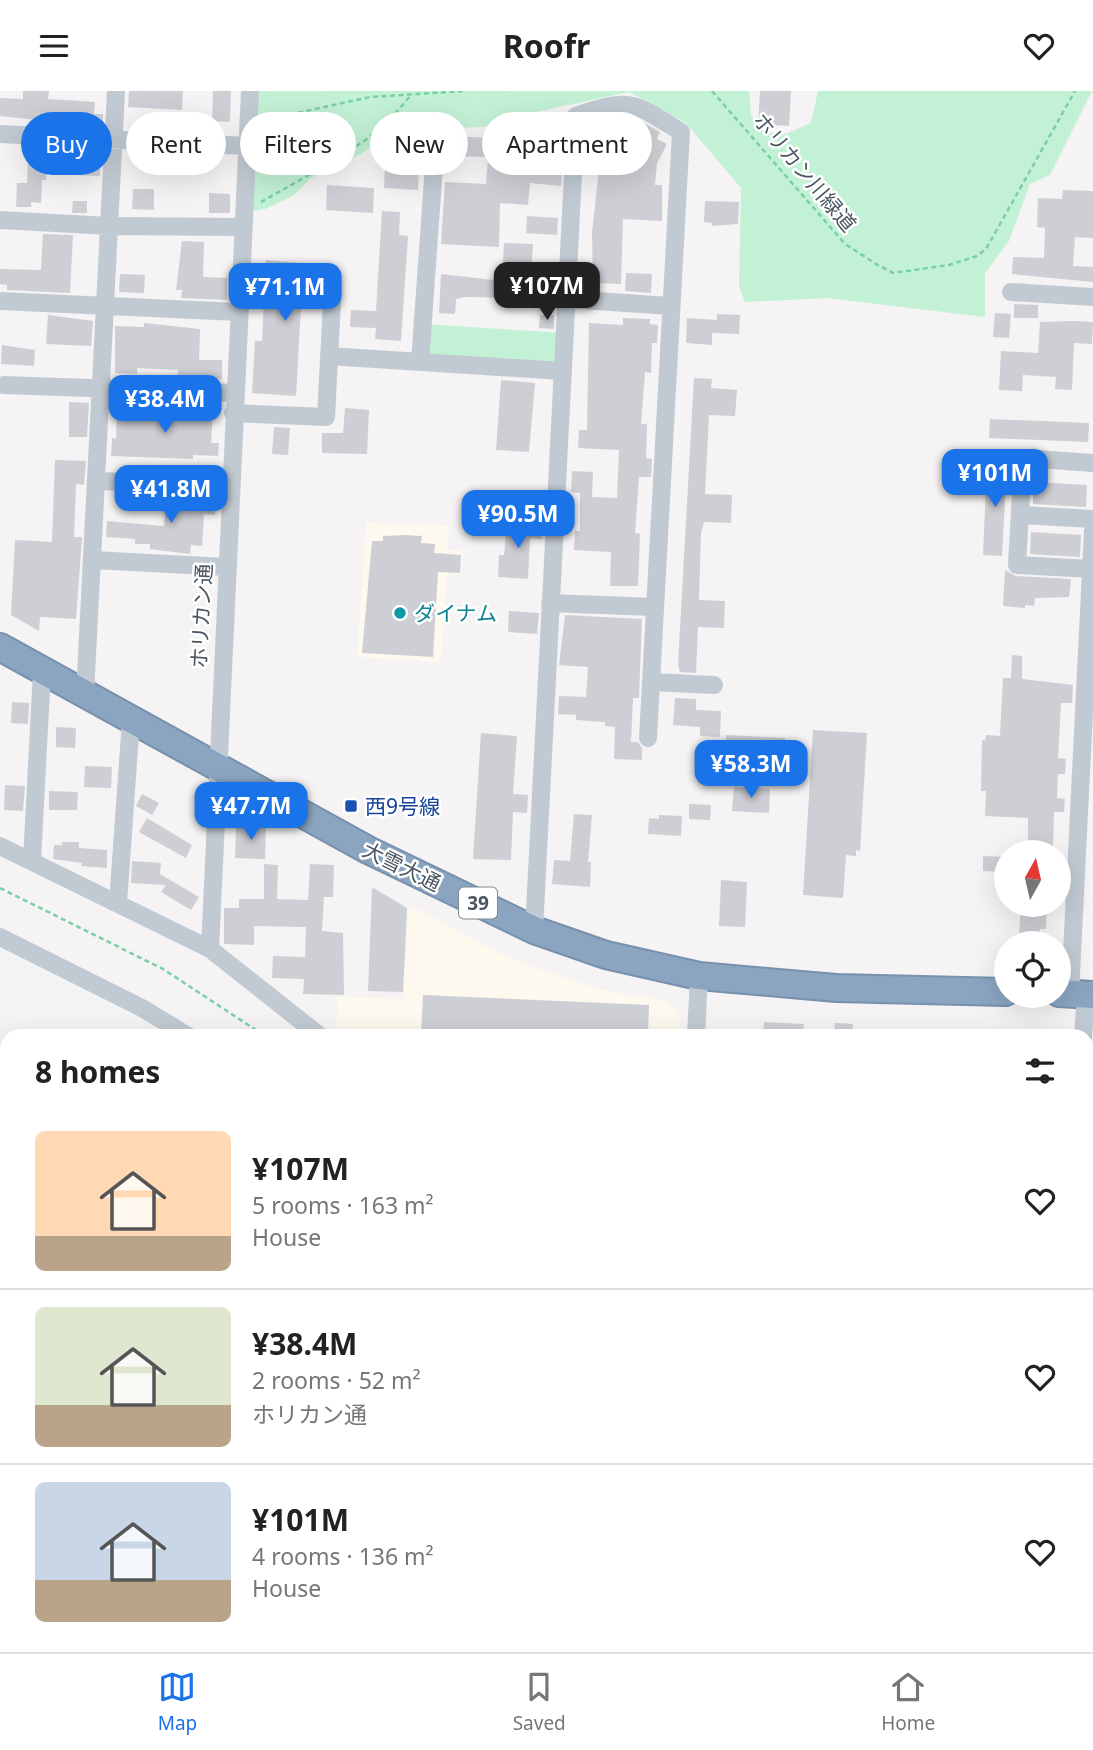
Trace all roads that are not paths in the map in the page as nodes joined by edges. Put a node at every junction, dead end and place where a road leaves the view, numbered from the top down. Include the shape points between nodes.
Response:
1 (116, 91) edge
2 (250, 91) edge
3 (249, 112) edge
4 (0, 134) edge
5 (113, 139) junction
6 (240, 146) edge
7 (244, 175) edge
8 (433, 175) edge
9 (0, 220) edge
10 (109, 226) junction
11 (241, 227) junction
12 (1011, 292) dead end
13 (1093, 297) edge
14 (567, 299) junction
15 (0, 301) edge
16 (332, 302) dead end
17 (106, 306) junction
18 (670, 306) junction
19 (238, 312) junction
20 (329, 356) junction
21 (420, 362) junction
22 (562, 371) junction
23 (4, 385) dead end
24 (102, 388) junction
25 (234, 393) junction
26 (233, 413) junction
27 (1093, 463) edge
28 (98, 481) junction
29 (230, 485) junction
30 (1020, 515) junction
31 (1093, 519) edge
32 (1093, 531) edge
33 (93, 560) junction
34 (226, 568) junction
35 (1091, 569) junction
36 (550, 603) junction
37 (654, 607) junction
38 (0, 647) edge
39 (42, 671) junction
40 (651, 682) junction
41 (714, 685) dead end
42 (85, 694) junction
43 (131, 720) junction
44 (648, 738) dead end
45 (217, 765) junction
46 (0, 846) edge
47 (32, 860) junction
48 (118, 903) junction
49 (534, 930) junction
50 (0, 937) edge
51 (210, 949) junction
52 (699, 976) junction
53 (994, 992) edge
54 (1077, 994) edge
55 (176, 1029) edge
56 (311, 1029) edge
57 (696, 1029) edge
58 (1082, 1029) edge

1 - 5 street
2 - 3 street, ホリカン通
4 - 5 street
5 - 6 street
5 - 10 street
7 - 11 street, ホリカン通
8 - 21 street
9 - 10 street
10 - 11 street
10 - 17 street
11 - 19 street, ホリカン通
12 - 13 street
14 - 18 street
14 - 18 street via 576,116 613,103 637,104 681,132
14 - 22 street
15 - 17 street
16 - 20 street
17 - 19 street
17 - 24 street
18 - 37 street
19 - 25 street, ホリカン通
20 - 21 street
20 - 26 street via 326,417
21 - 22 street
22 - 36 street
23 - 24 street
24 - 25 street
24 - 28 street
25 - 26 street, ホリカン通
26 - 29 street, ホリカン通
27 - 30 street via 1023,459
28 - 29 street
28 - 33 street
29 - 34 street, ホリカン通
30 - 31 street
30 - 35 street via 1017,565
32 - 35 street
33 - 34 street
33 - 42 street
34 - 45 street, ホリカン通
35 - 54 street
36 - 37 street
36 - 49 street
37 - 40 street
38 - 39 highway, 大雪大通 / 39
39 - 42 highway, 大雪大通 / 39
39 - 47 street
40 - 41 street
40 - 44 street
42 - 43 highway, 大雪大通 / 39
43 - 45 highway, 大雪大通 / 39
43 - 48 street
45 - 49 highway, 大雪大通 / 39 via 368,850
45 - 51 street
46 - 47 street
47 - 48 street
48 - 51 street
49 - 52 highway, 大雪大通 / 39 via 606,955
50 - 55 street
51 - 56 street
52 - 53 highway, 大雪大通 / 39 via 835,988
52 - 57 street
54 - 58 street

